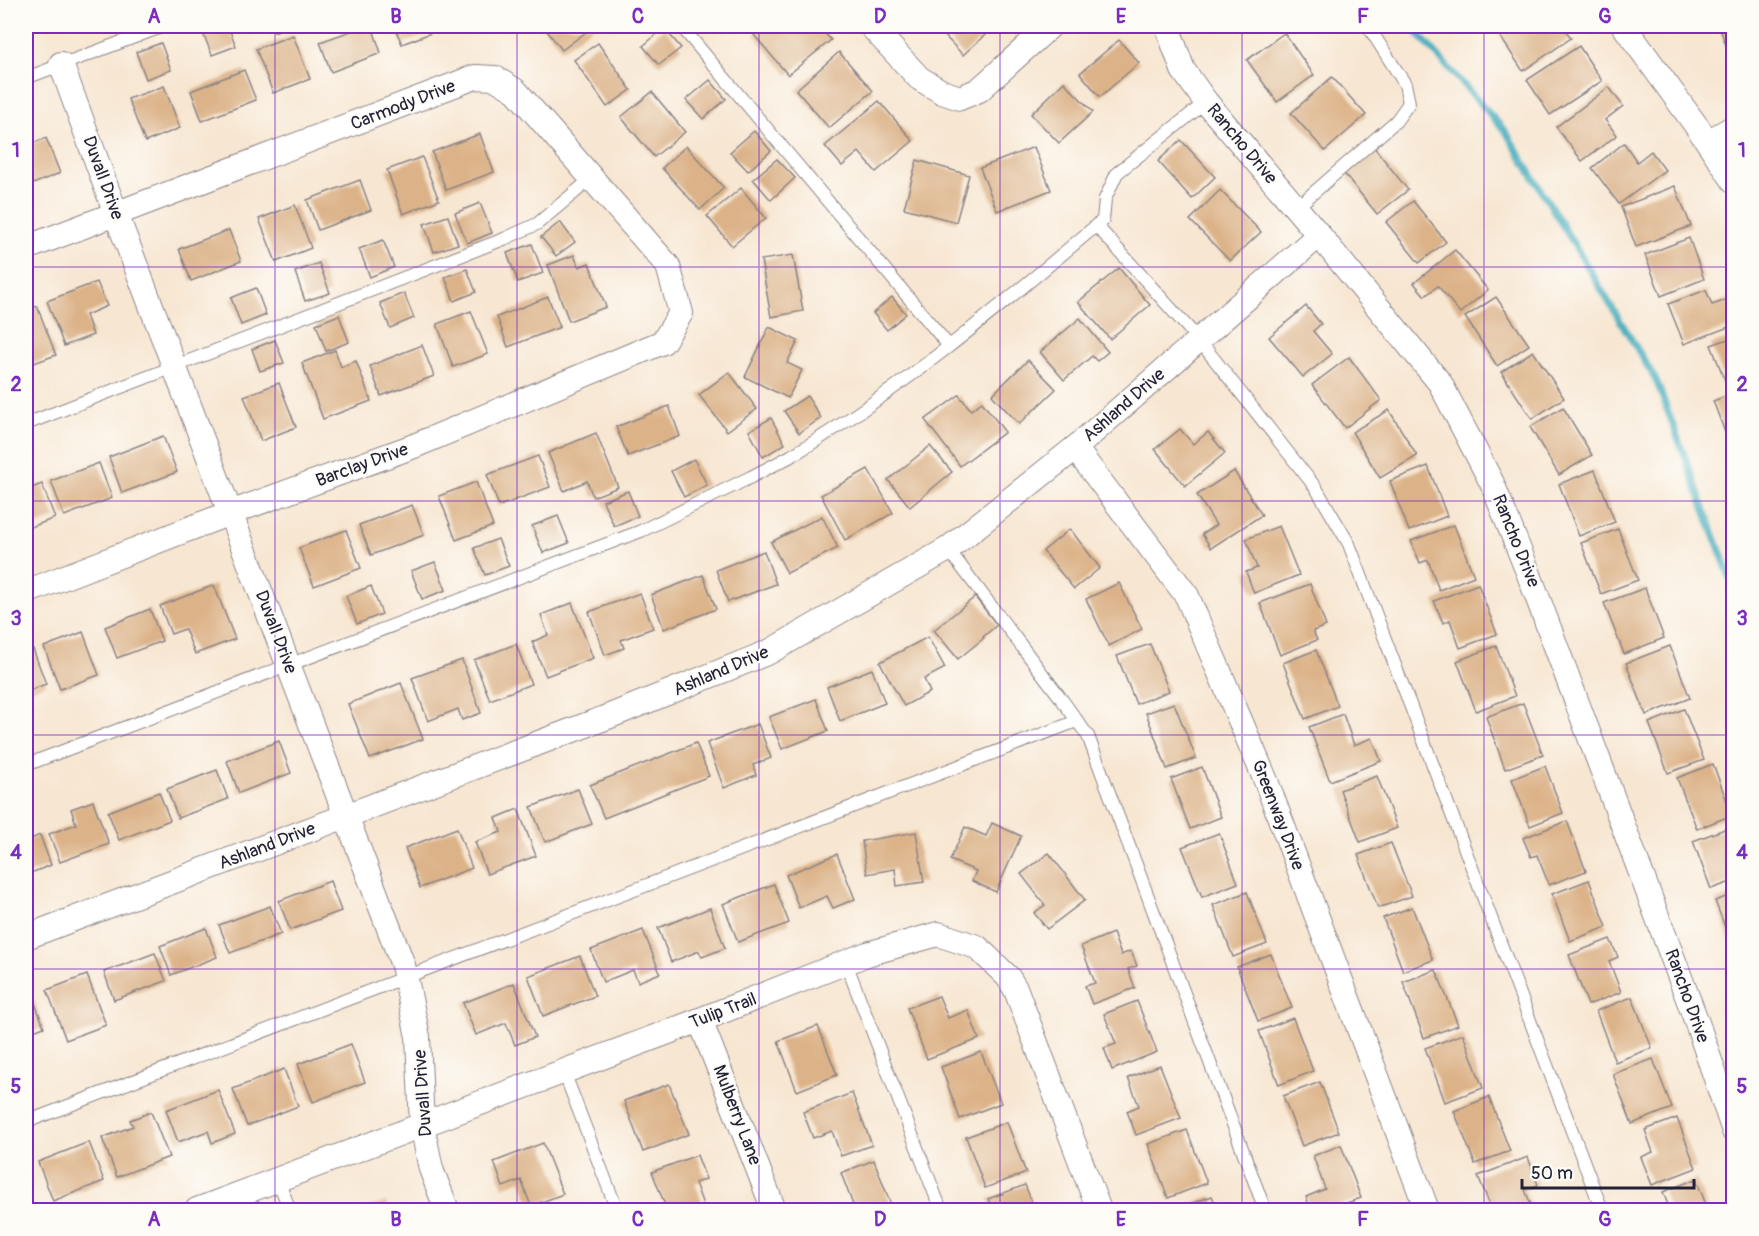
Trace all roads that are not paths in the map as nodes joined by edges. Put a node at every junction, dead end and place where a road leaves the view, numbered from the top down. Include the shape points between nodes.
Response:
1 (164, 26) edge
2 (681, 26) edge
3 (871, 26) edge
4 (1050, 26) edge
5 (1167, 26) edge
6 (1368, 26) edge
7 (1625, 26) edge
8 (61, 64) junction
9 (26, 78) edge
10 (1206, 102) junction
11 (1734, 127) edge
12 (1708, 142) junction
13 (592, 178) junction
14 (1734, 181) edge
15 (1296, 208) junction
16 (116, 214) junction
17 (1096, 225) junction
18 (1319, 235) junction
19 (26, 248) edge
20 (681, 313) joint
21 (1199, 340) junction
22 (949, 346) junction
23 (174, 367) junction
24 (26, 424) edge
25 (1076, 448) junction
26 (230, 513) junction
27 (948, 549) junction
28 (26, 592) edge
29 (288, 665) junction
30 (1077, 721) junction
31 (26, 765) edge
32 (346, 816) junction
33 (26, 937) edge
34 (846, 963) junction
35 (406, 977) junction
36 (700, 1020) junction
37 (564, 1071) junction
38 (26, 1122) edge
39 (422, 1125) junction
40 (1734, 1131) edge
41 (278, 1180) junction
42 (197, 1210) edge
43 (290, 1210) edge
44 (447, 1210) edge
45 (617, 1210) edge
46 (774, 1210) edge
47 (941, 1210) edge
48 (1099, 1210) edge
49 (1265, 1210) edge
50 (1427, 1210) edge
51 (1602, 1210) edge

1 - 8 lane
2 - 22 lane
3 - 4 street via 919,78 960,98 979,90
5 - 10 street, Rancho Drive via 1183,70
6 - 15 lane via 1405,84 1408,103 1396,122
7 - 12 street
8 - 9 lane
8 - 16 street, Duvall Drive
10 - 15 street, Rancho Drive
10 - 17 lane via 1117,173 1105,199 1103,220
11 - 12 street
12 - 14 street
13 - 16 street, Carmody Drive via 516,92 495,78 476,77
13 - 20 street, Carmody Drive via 668,266
13 - 23 lane via 537,224 504,239
15 - 18 street, Rancho Drive
16 - 19 street, Carmody Drive
16 - 23 street, Duvall Drive
17 - 21 lane
17 - 22 lane
18 - 21 street, Ashland Drive
18 - 40 street, Rancho Drive via 1440,383 1492,483 1696,1020
20 - 26 street, Barclay Drive via 663,342 414,446
21 - 25 street, Ashland Drive
21 - 51 lane via 1316,488 1349,544
22 - 29 lane via 790,457 641,531
23 - 24 lane
23 - 26 street, Duvall Drive
25 - 27 street, Ashland Drive
25 - 50 street, Greenway Drive via 1187,596 1266,781
26 - 28 street, Barclay Drive
26 - 29 street, Duvall Drive
27 - 30 lane
27 - 32 street, Ashland Drive via 769,652
29 - 31 lane
29 - 32 street, Duvall Drive
30 - 35 lane
30 - 49 lane via 1088,736
32 - 33 street, Ashland Drive
32 - 35 street, Duvall Drive
34 - 36 street, Tulip Trail
34 - 47 lane
34 - 48 street, Tulip Trail via 938,934 977,947 1008,977
35 - 38 lane
35 - 39 street, Duvall Drive via 418,1037
36 - 37 street, Tulip Trail
36 - 46 street, Mulberry Lane
37 - 39 street, Tulip Trail
37 - 45 lane
39 - 41 street, Tulip Trail
39 - 44 street, Duvall Drive via 431,1169
41 - 42 street, Tulip Trail
41 - 43 lane

